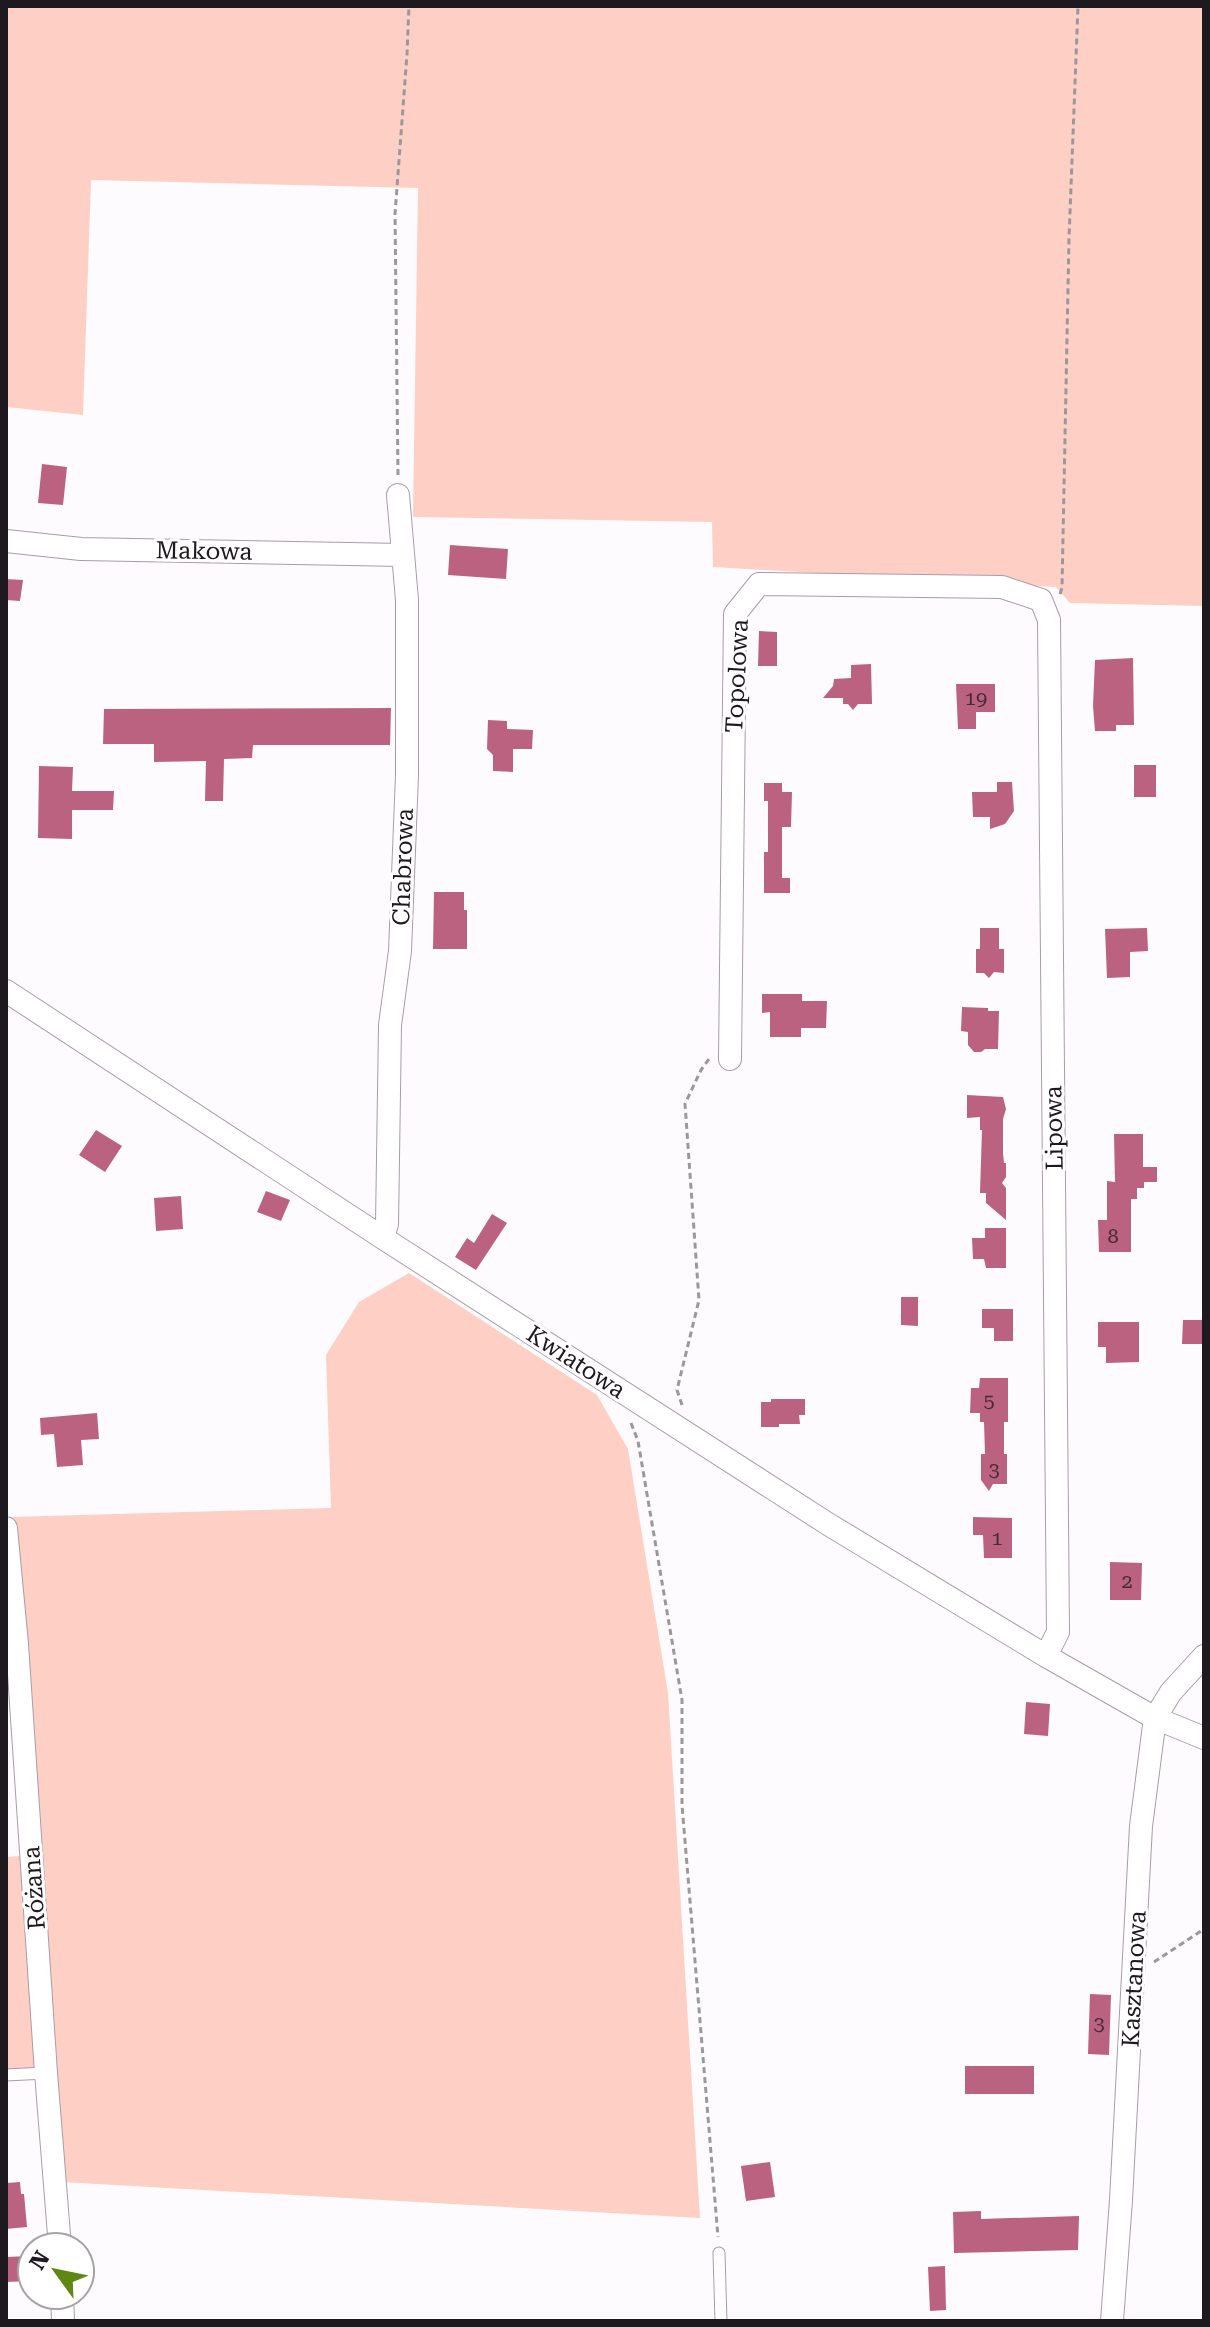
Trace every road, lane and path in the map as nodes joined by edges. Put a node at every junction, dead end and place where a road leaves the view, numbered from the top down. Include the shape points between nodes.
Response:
1 (409, 6) edge
2 (1078, 6) edge
3 (398, 495) joint
4 (6, 541) edge
5 (403, 555) junction
6 (1045, 610) junction
7 (6, 991) edge
8 (731, 1029) junction
9 (730, 1059) dead end
10 (383, 1238) junction
11 (615, 1387) junction
12 (691, 1436) junction
13 (6, 1528) edge
14 (8, 1581) edge
15 (1046, 1656) junction
16 (1204, 1656) edge
17 (1155, 1718) junction
18 (1204, 1738) edge
19 (1204, 1929) edge
20 (1134, 1976) junction
21 (46, 2073) junction
22 (6, 2075) edge
23 (59, 2231) edge
24 (719, 2253) joint
25 (721, 2321) edge
26 (1112, 2321) edge

1 - 3 path via 395,214
2 - 6 path via 1062,588
3 - 5 street, Chabrowa
4 - 5 street, Makowa via 81,549
5 - 10 street, Chabrowa via 407,775 400,951 390,1025
6 - 8 street, Topolowa via 1002,587 759,584 735,614
6 - 15 street, Lipowa via 1058,1632
7 - 10 street, Kwiatowa
8 - 9 street, Topolowa
8 - 12 path via 701,1070 685,1104 699,1300 677,1390
10 - 11 street, Kwiatowa
11 - 12 street, Kwiatowa
11 - 24 path via 638,1441 682,1700 682,1805
12 - 15 street, Kwiatowa
13 - 14 street, Różana
14 - 21 street, Różana via 17,1644
15 - 17 street, Kwiatowa
16 - 17 street, Kasztanowa
17 - 18 street, Kwiatowa
17 - 20 street, Kasztanowa via 1141,1826
19 - 20 path
20 - 26 street, Kasztanowa
21 - 22 lane
21 - 23 street, Różana
24 - 25 lane

